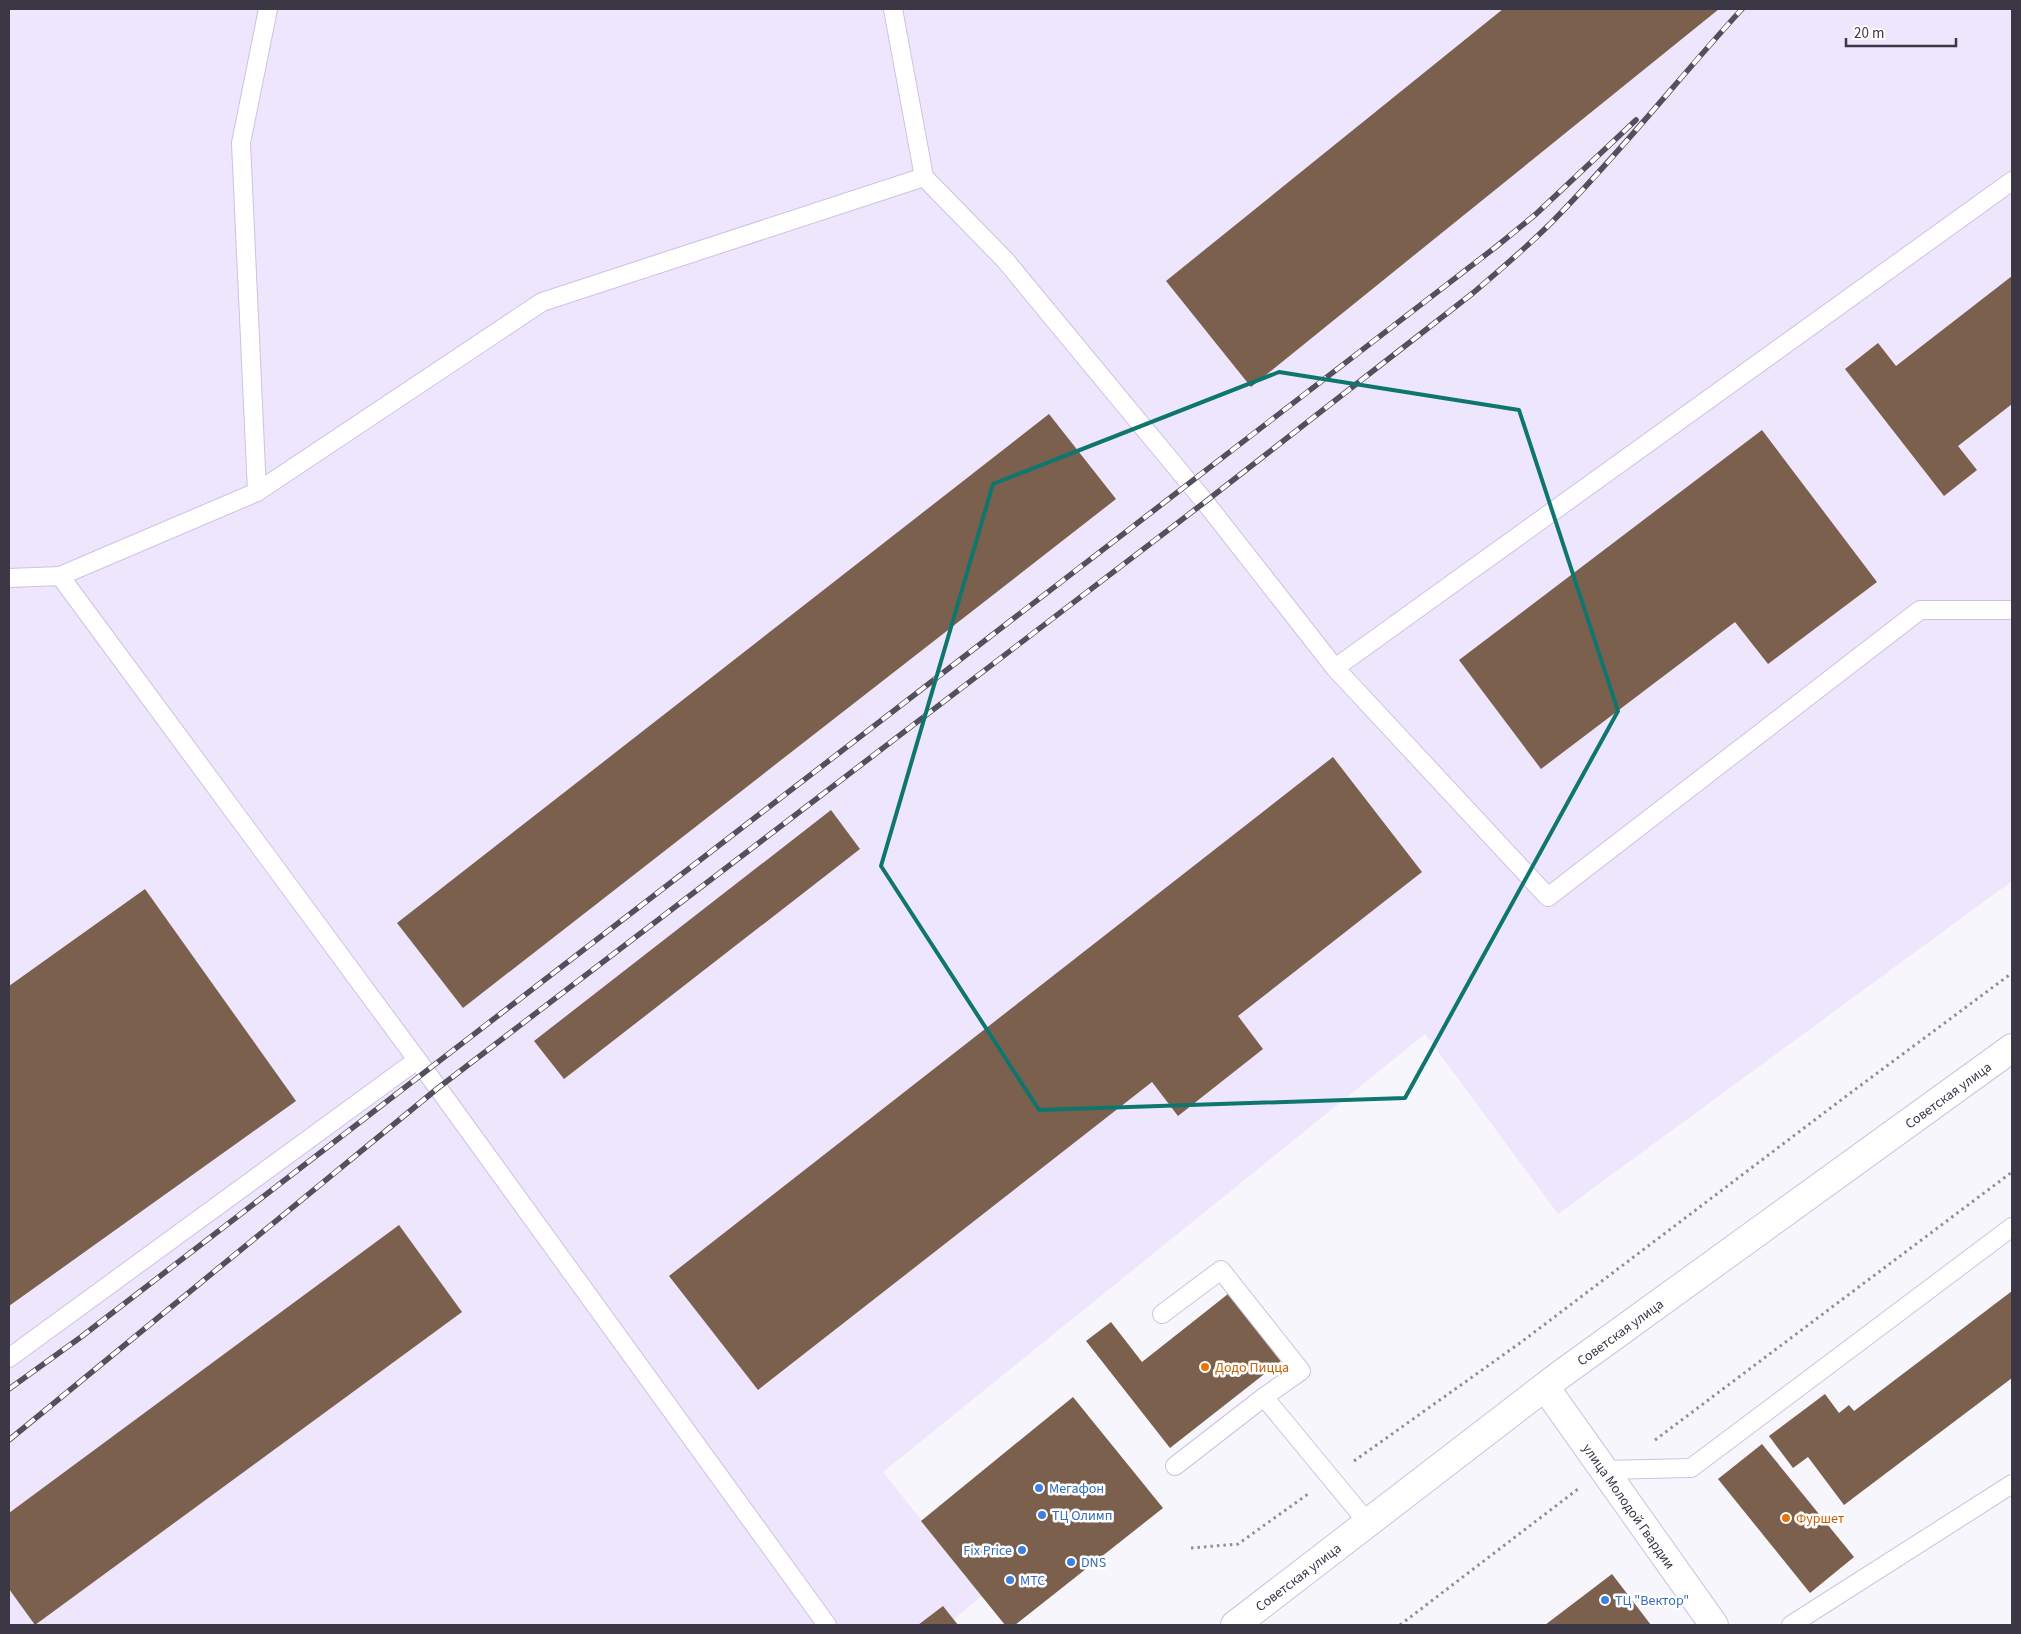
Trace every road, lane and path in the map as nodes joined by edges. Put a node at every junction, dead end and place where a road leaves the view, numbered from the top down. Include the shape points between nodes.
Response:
1 (268, 9) edge
2 (893, 9) edge
3 (924, 177) junction
4 (2012, 181) edge
5 (257, 492) junction
6 (60, 576) junction
7 (9, 578) edge
8 (2012, 610) edge
9 (1335, 668) junction
10 (2012, 973) edge
11 (2012, 1048) edge
12 (416, 1060) junction
13 (2012, 1172) edge
14 (2012, 1227) edge
15 (1162, 1314) dead end
16 (9, 1358) edge
17 (1545, 1387) junction
18 (1264, 1397) junction
19 (1649, 1444) dead end
20 (1175, 1466) dead end
21 (1604, 1470) junction
22 (1332, 1478) junction
23 (2012, 1484) edge
24 (1368, 1523) junction
25 (1191, 1548) dead end
26 (827, 1625) edge
27 (1234, 1625) edge
28 (1400, 1625) edge
29 (1714, 1625) edge
30 (1791, 1625) edge

1 - 5 lane via 241,143
2 - 3 lane
3 - 5 lane via 542,302
3 - 9 lane via 1005,260 1205,502
4 - 9 lane
5 - 6 lane
6 - 7 lane
6 - 12 lane
8 - 9 lane via 1920,610 1548,897
10 - 22 path via 1520,1344
11 - 17 main road, Советская улица
12 - 16 lane
12 - 26 lane
13 - 19 path
14 - 21 lane via 1691,1468
15 - 18 lane via 1221,1270 1301,1371
17 - 21 main road, улица Молодой Гвардии
17 - 24 main road, Советская улица
18 - 20 lane
18 - 22 lane
21 - 28 path
21 - 29 main road, улица Молодой Гвардии
22 - 24 lane
22 - 25 path via 1238,1544
23 - 30 lane
24 - 27 main road, Советская улица

